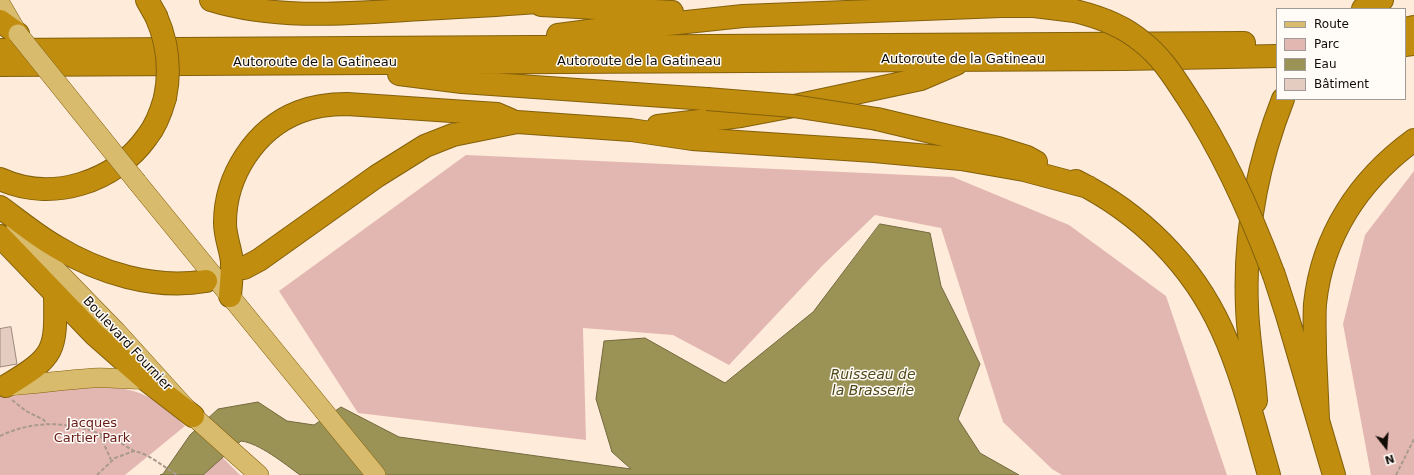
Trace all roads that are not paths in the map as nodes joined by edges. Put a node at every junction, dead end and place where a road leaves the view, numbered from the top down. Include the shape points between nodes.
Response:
1 (211, 0) edge
2 (556, 0) edge
3 (1381, 0) edge
4 (0, 3) edge
5 (520, 4) junction
6 (151, 8) edge
7 (1365, 8) edge
8 (743, 16) junction
9 (0, 21) edge
10 (18, 34) junction
11 (1276, 41) edge
12 (472, 46) junction
13 (0, 50) edge
14 (1276, 56) edge
15 (965, 60) junction
16 (310, 63) junction
17 (0, 65) edge
18 (1281, 103) edge
19 (517, 122) junction
20 (631, 130) junction
21 (1414, 140) edge
22 (0, 179) edge
23 (1088, 188) junction
24 (0, 207) edge
25 (25, 230) junction
26 (0, 236) edge
27 (244, 268) dead end
28 (206, 281) dead end
29 (55, 295) junction
30 (230, 296) junction
31 (145, 379) junction
32 (7, 391) joint
33 (193, 416) junction
34 (1318, 420) junction
35 (1258, 436) junction
36 (259, 475) edge
37 (376, 475) edge
38 (1269, 475) edge
39 (1334, 475) edge

1 - 5 highway via 257,10 312,13
2 - 5 highway
3 - 7 highway
4 - 10 main road
5 - 8 highway
6 - 22 highway, bridge via 163,34 169,70 165,98 153,128 135,152 121,165 98,178 72,186 44,189 24,187
8 - 12 highway via 612,28
8 - 34 highway, bridge via 1034,6 1075,11 1123,28 1149,47 1166,66 1196,111 1229,170 1274,275
9 - 10 highway
10 - 30 main road, bridge
11 - 12 highway, Autoroute de la Gatineau
12 - 13 highway, Autoroute de la Gatineau
14 - 15 highway, Autoroute de la Gatineau
15 - 16 highway, Autoroute de la Gatineau
15 - 20 highway via 921,79 799,105 742,116
16 - 17 highway, Autoroute de la Gatineau
16 - 23 highway, bridge via 462,82 793,106 953,136 1027,157
18 - 35 highway via 1258,181 1248,244 1247,313
19 - 20 highway
19 - 27 highway via 453,135 425,146
19 - 30 highway via 496,114 347,104 309,109 285,119 251,149 231,186 225,224 232,261
20 - 23 highway via 692,139 961,159 1024,170
21 - 34 highway via 1387,162 1353,200 1325,257 1314,315
23 - 35 highway via 1122,208 1150,231 1193,280 1227,342
24 - 25 highway
25 - 28 highway via 70,255 117,274 164,283
25 - 33 main road, Boulevard Fournier via 55,269 116,331
26 - 29 highway
29 - 31 highway
29 - 32 highway via 55,330 50,350 43,360
30 - 37 main road
31 - 32 main road via 94,378
31 - 33 highway
33 - 36 main road, Boulevard Fournier
34 - 39 highway
35 - 38 highway

